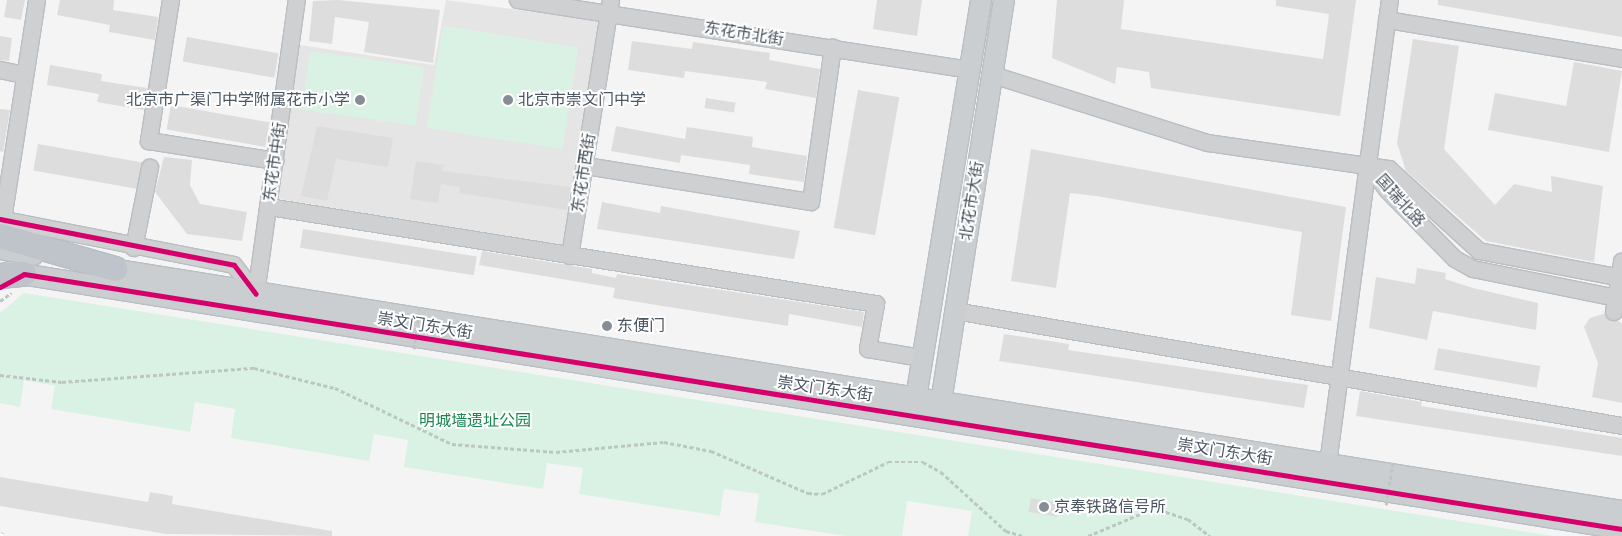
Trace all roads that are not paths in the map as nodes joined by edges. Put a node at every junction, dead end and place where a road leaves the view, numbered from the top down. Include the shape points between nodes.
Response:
1 (37, 0) edge
2 (171, 0) edge
3 (297, 0) edge
4 (518, 0) edge
5 (981, 0) edge
6 (1004, 0) edge
7 (1390, 0) edge
8 (610, 6) edge
9 (1387, 20) junction
10 (833, 48) junction
11 (1622, 59) edge
12 (0, 70) edge
13 (970, 70) junction
14 (23, 74) junction
15 (993, 75) junction
16 (275, 161) junction
17 (1366, 162) junction
18 (586, 166) junction
19 (150, 168) dead end
20 (269, 207) junction
21 (1, 225) edge
22 (134, 248) junction
23 (0, 249) edge
24 (570, 256) junction
25 (115, 269) junction
26 (0, 270) edge
27 (1621, 273) edge
28 (24, 274) junction
29 (0, 276) edge
30 (0, 288) edge
31 (256, 294) junction
32 (1618, 303) edge
33 (955, 311) junction
34 (921, 358) junction
35 (1343, 379) junction
36 (915, 406) junction
37 (940, 410) junction
38 (1622, 426) edge
39 (1328, 464) junction
40 (1622, 511) edge
41 (1622, 529) edge

1 - 14 street
2 - 16 street via 149,142
3 - 16 street, 东花市中街
4 - 8 street, 东花市北街
5 - 13 main road, 北花市大街
6 - 15 main road, 北花市大街
7 - 9 street
8 - 10 street, 东花市北街
8 - 18 street, 东花市西街
9 - 11 street
9 - 17 street
10 - 13 street, 东花市北街
10 - 18 street via 811,202
12 - 14 street
13 - 34 main road, 北花市大街
14 - 21 street
15 - 17 street via 1208,144
15 - 33 main road, 北花市大街
16 - 20 street, 东花市中街
17 - 27 street, 国瑞北路 via 1389,169 1478,251
17 - 32 street, 国瑞北路 via 1387,190 1448,252 1472,269
17 - 35 street
18 - 24 street, 东花市西街
19 - 22 street
20 - 24 street
20 - 31 street, 东花市中街
21 - 22 street
21 - 25 highway
22 - 31 street via 234,265
23 - 25 main road, 崇文门东大街
24 - 34 street via 876,304 868,349
25 - 31 main road, 崇文门东大街
26 - 28 main road, 崇文门东大街
27 - 32 street
28 - 29 highway
28 - 30 street
28 - 36 main road, 崇文门东大街
31 - 36 main road, 崇文门东大街
33 - 35 street
33 - 37 main road, 北花市大街
34 - 36 main road, 北花市大街
35 - 38 street
35 - 39 street
36 - 37 main road
37 - 39 main road, 崇文门东大街
37 - 41 main road, 崇文门东大街
39 - 40 main road, 崇文门东大街

